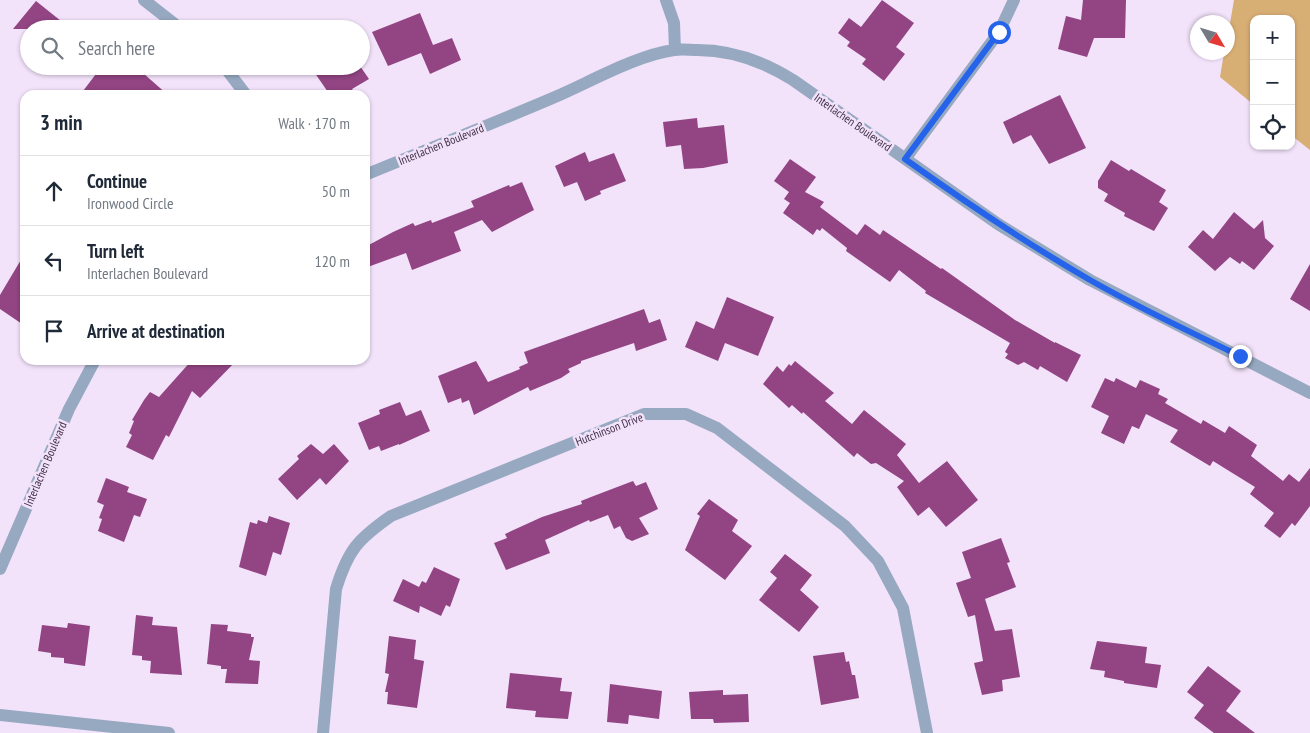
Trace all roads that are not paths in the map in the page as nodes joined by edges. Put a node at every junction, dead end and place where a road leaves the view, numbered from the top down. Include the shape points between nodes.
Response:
1 (144, 0) edge
2 (666, 0) edge
3 (1014, 0) edge
4 (170, 20) edge
5 (675, 50) junction
6 (231, 75) edge
7 (242, 90) edge
8 (905, 159) junction
9 (370, 173) edge
10 (93, 365) edge
11 (1310, 393) edge
12 (0, 569) edge
13 (0, 715) edge
14 (168, 733) edge
15 (323, 733) edge
16 (927, 733) edge

1 - 4 street
2 - 5 street via 674,23
3 - 8 street via 999,32
5 - 8 street, Interlachen Boulevard via 730,52 774,67
5 - 9 street, Interlachen Boulevard via 646,56
6 - 7 street
8 - 11 street, Interlachen Boulevard via 998,224 1090,280
10 - 12 street, Interlachen Boulevard via 69,409
13 - 14 street
15 - 16 street, Hutchinson Drive via 336,589 343,566 355,546 372,529 391,516 644,414 686,414 717,428 845,526 878,562 903,608

